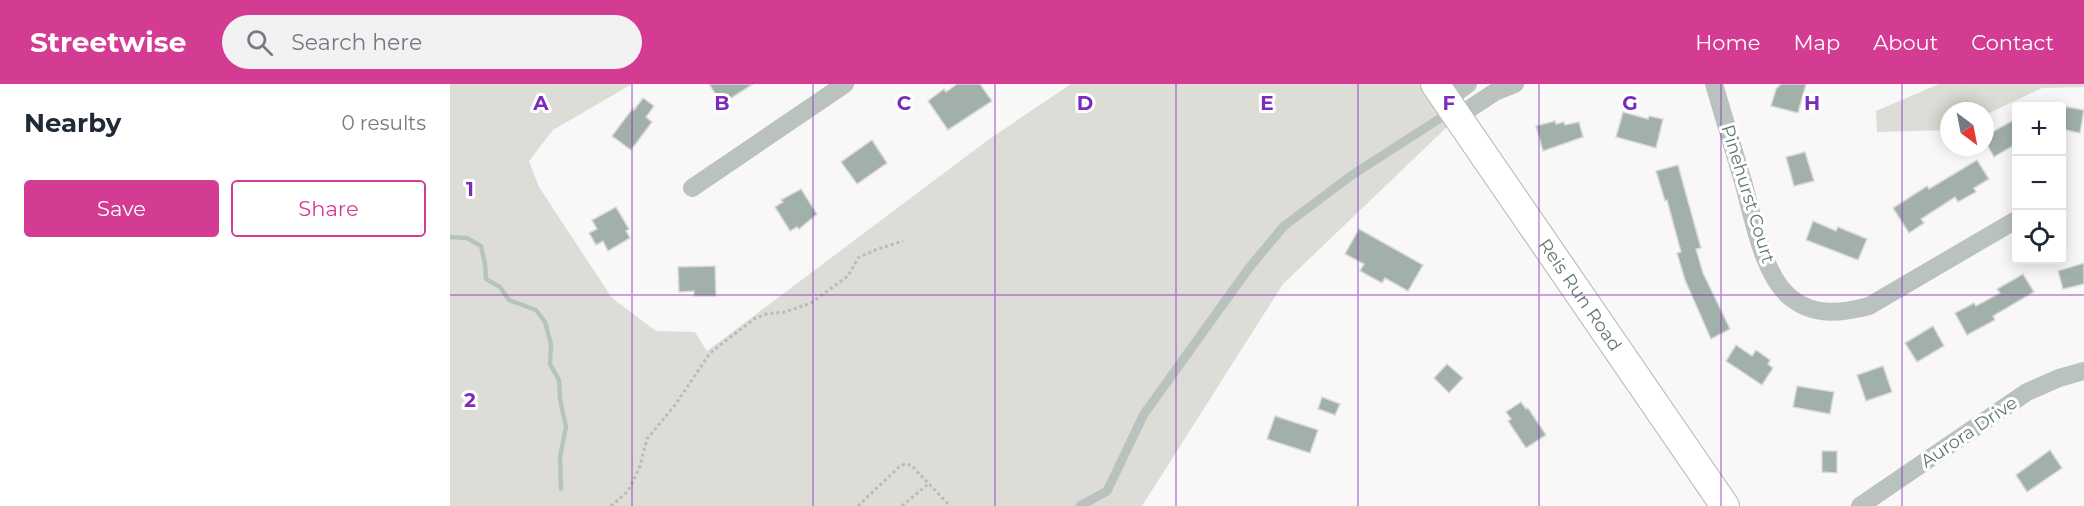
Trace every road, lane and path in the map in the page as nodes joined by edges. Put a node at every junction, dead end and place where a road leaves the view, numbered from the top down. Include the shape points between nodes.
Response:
1 (845, 84) edge
2 (1515, 84) edge
3 (1714, 84) edge
4 (1452, 99) edge
5 (692, 188) dead end
6 (2012, 222) edge
7 (903, 242) dead end
8 (2084, 371) edge
9 (928, 484) junction
10 (611, 506) edge
11 (858, 506) edge
12 (903, 506) edge
13 (950, 506) edge
14 (1080, 506) edge
15 (1725, 506) edge
16 (1860, 506) edge

1 - 5 street
2 - 4 street via 1495,92
3 - 6 street, Pinehurst Court via 1765,257 1780,286 1802,306 1824,313 1845,313 1869,306
4 - 14 lane via 1284,226 1144,414 1107,491
4 - 15 main road, Reis Run Road
7 - 10 path via 858,258 848,276 818,298 785,312 754,319 710,353 647,439 628,491
8 - 16 street, Aurora Drive via 2027,392
9 - 11 path via 911,465 905,464
9 - 12 path
9 - 13 path

